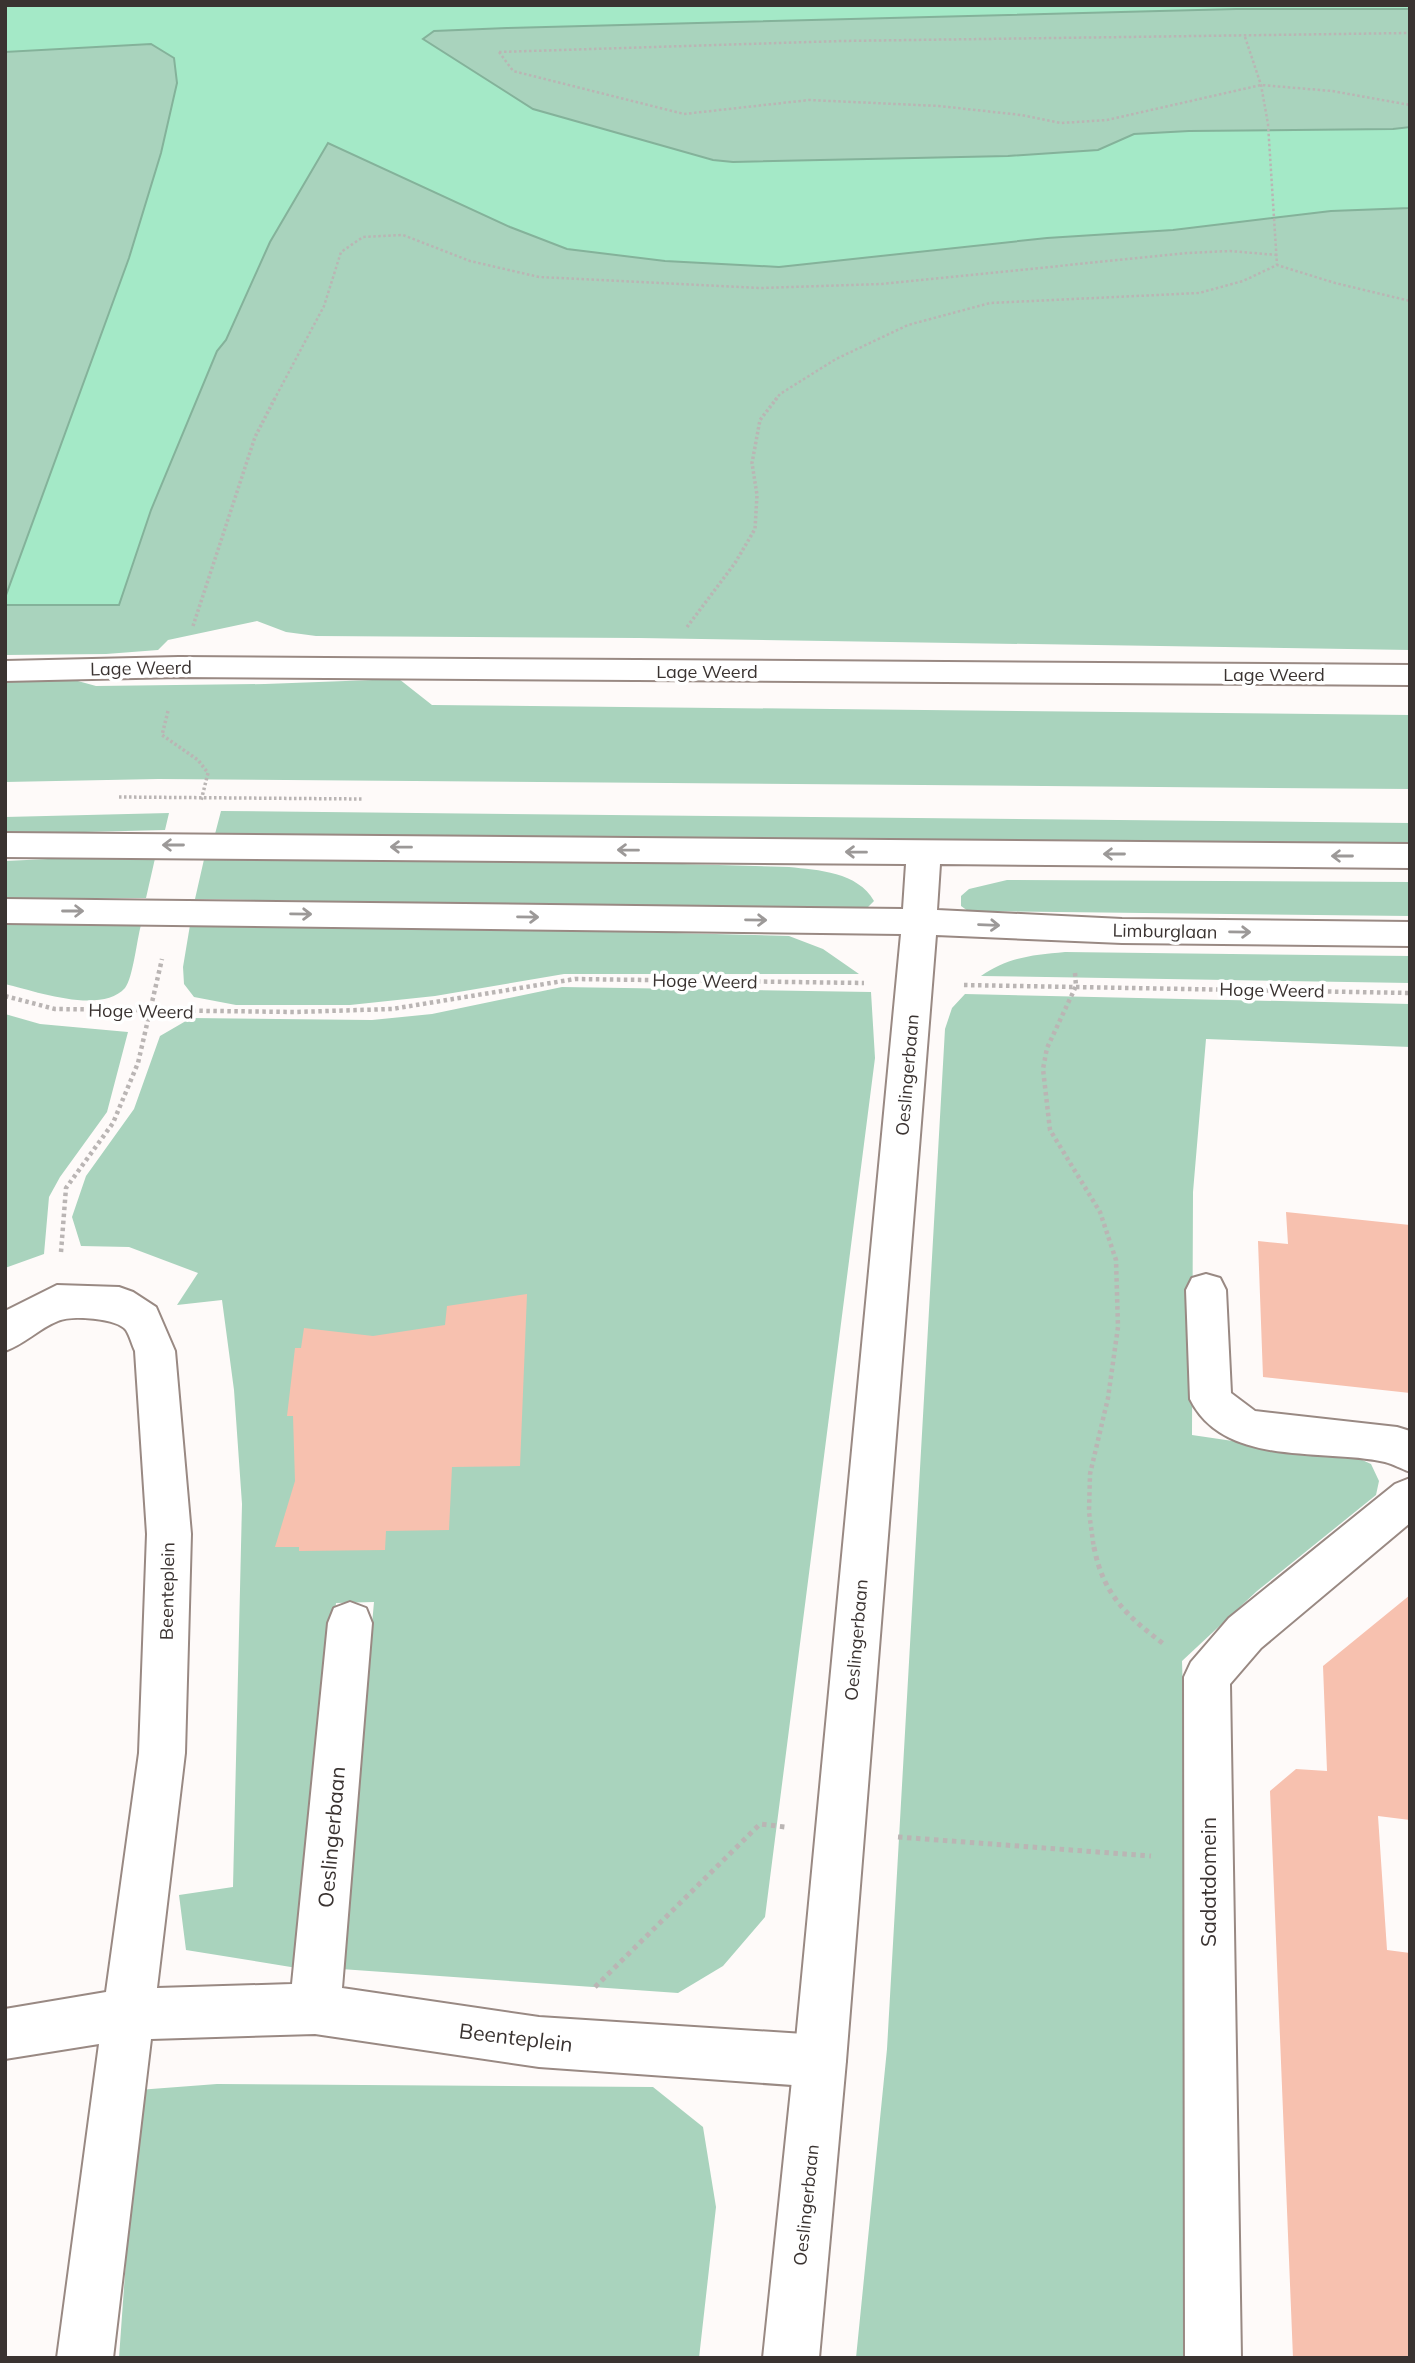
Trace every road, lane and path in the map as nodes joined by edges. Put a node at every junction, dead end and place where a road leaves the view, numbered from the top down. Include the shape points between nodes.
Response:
1 (1410, 33) edge
2 (1245, 37) junction
3 (1261, 85) junction
4 (1410, 105) edge
5 (1277, 255) junction
6 (1277, 265) junction
7 (1410, 301) edge
8 (179, 667) junction
9 (671, 670) junction
10 (5, 671) edge
11 (1410, 675) edge
12 (169, 708) dead end
13 (202, 797) dead end
14 (5, 845) edge
15 (924, 853) junction
16 (1410, 856) edge
17 (5, 911) edge
18 (920, 922) junction
19 (1410, 934) edge
20 (915, 984) junction
21 (1076, 986) junction
22 (1410, 992) edge
23 (5, 996) edge
24 (148, 1012) junction
25 (1206, 1290) dead end
26 (57, 1302) junction
27 (5, 1334) edge
28 (1410, 1454) edge
29 (1410, 1497) edge
30 (350, 1623) dead end
31 (1207, 1677) junction
32 (316, 2009) junction
33 (130, 2014) junction
34 (5, 2034) edge
35 (820, 2061) junction
36 (85, 2358) edge
37 (791, 2358) edge
38 (1213, 2358) edge

1 - 2 path
2 - 3 path
2 - 3 path via 1063,36 499,52 513,71 684,114 809,100 939,106 1061,123 1107,120
3 - 4 path
3 - 5 path
5 - 6 path
5 - 8 path via 1187,253 882,285 760,288 539,277 470,261 403,235 363,237 341,252 324,306 255,437
6 - 7 path
6 - 9 path via 1243,281 1199,293 990,303 946,313 908,325 836,359 780,394 760,420 752,463 757,495 755,529 677,640
8 - 9 main road, Lage Weerd
8 - 10 main road, Lage Weerd
9 - 11 main road, Lage Weerd
12 - 13 path via 162,735 198,760 208,773
15 -> 14 main road
16 -> 15 main road
15 - 18 main road, Oeslingerbaan
17 -> 18 main road
18 -> 19 main road, Limburglaan via 1122,931
18 - 20 main road, Oeslingerbaan
20 - 21 path, Hoge Weerd
20 - 24 path, Hoge Weerd via 575,979 392,1009
20 - 35 main road, Oeslingerbaan
21 - 22 path, Hoge Weerd
21 - 31 path via 1047,1048 1043,1069 1050,1130 1096,1203 1116,1260 1118,1327 1090,1474 1094,1551 1109,1593 1132,1620
23 - 24 path, Hoge Weerd via 55,1009
24 - 26 path via 138,1063 113,1123 66,1188
25 - 28 main road via 1211,1399 1226,1415 1247,1427 1273,1433 1397,1445
26 - 27 main road, Beenteplein
26 - 33 main road, Beenteplein via 119,1304 142,1320 155,1351 169,1534 166,1660 162,1753
29 - 31 main road via 1245,1633
30 - 32 main road, Oeslingerbaan
31 - 38 main road, Sadatdomein
32 - 33 main road, Beenteplein
32 - 35 main road, Beenteplein via 539,2042
33 - 34 main road, Beenteplein
33 - 36 main road, Beenteplein
35 - 37 main road, Oeslingerbaan

